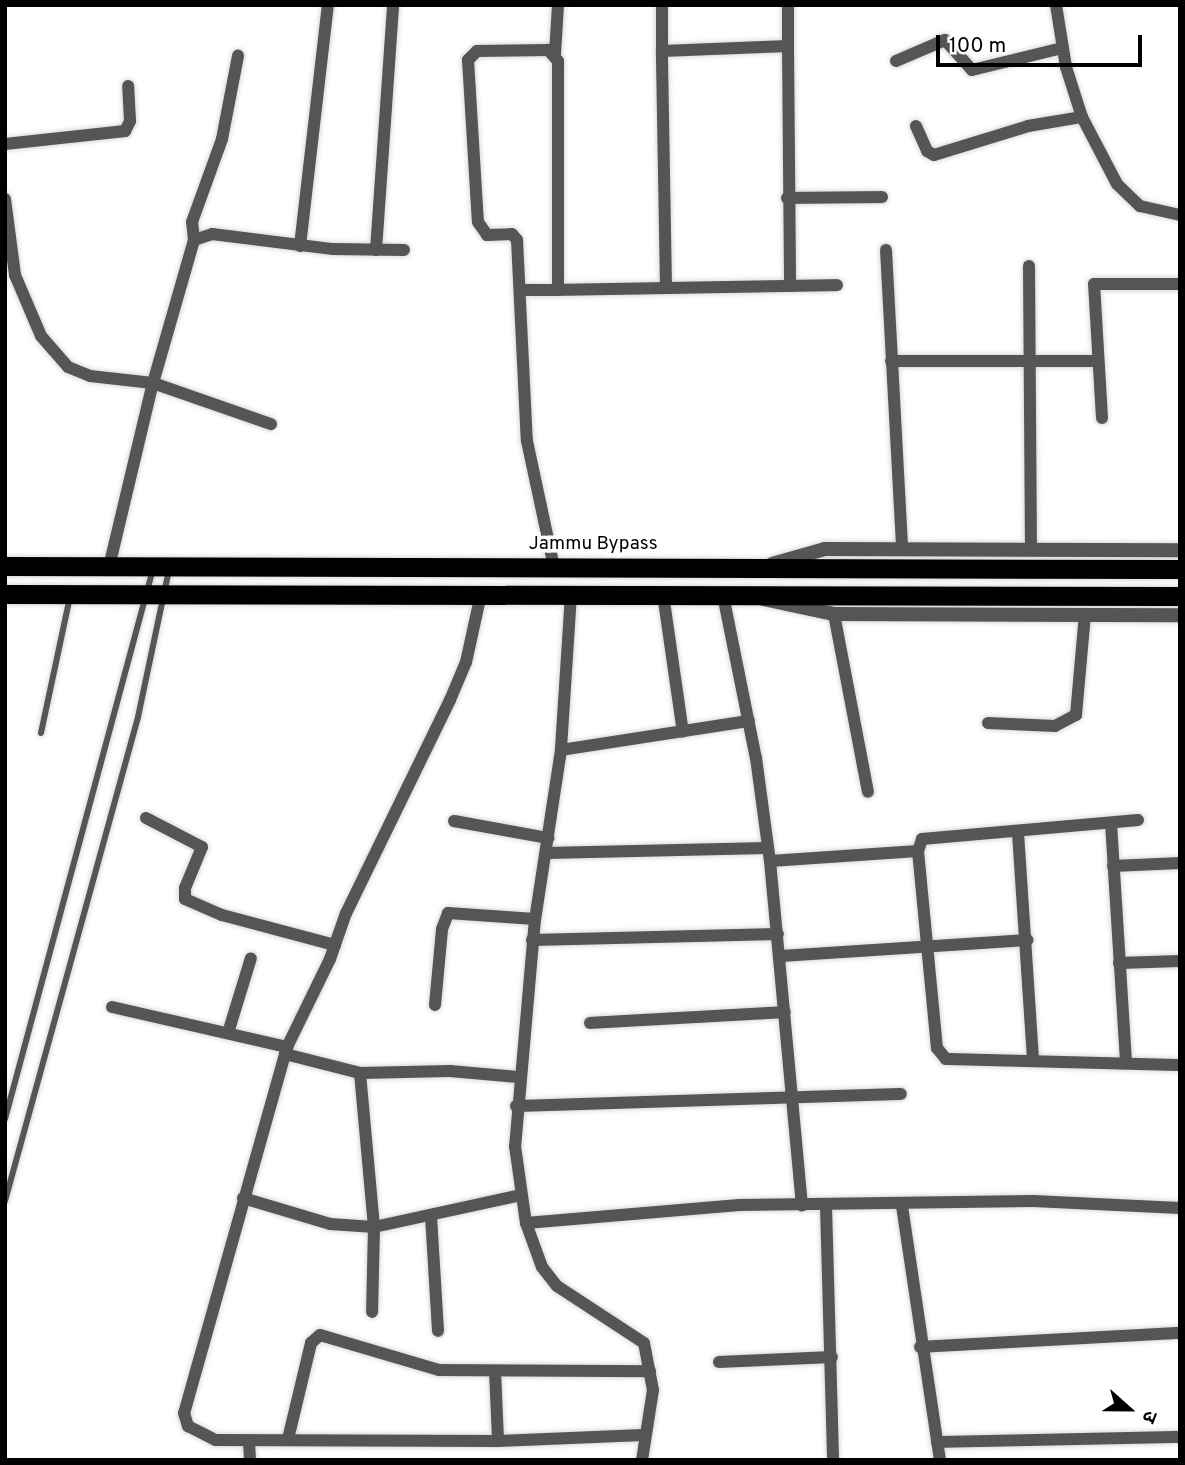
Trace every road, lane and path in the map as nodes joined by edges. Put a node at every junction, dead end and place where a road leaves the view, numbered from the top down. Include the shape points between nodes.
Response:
1 (328, 5) edge
2 (393, 5) edge
3 (558, 5) edge
4 (662, 5) edge
5 (788, 5) edge
6 (1056, 5) edge
7 (788, 46) junction
8 (1062, 48) junction
9 (662, 51) junction
10 (555, 54) junction
11 (238, 56) dead end
12 (896, 61) dead end
13 (128, 86) dead end
14 (1082, 117) junction
15 (916, 125) dead end
16 (5, 144) edge
17 (882, 197) dead end
18 (787, 198) junction
19 (5, 199) edge
20 (1180, 215) edge
21 (194, 240) junction
22 (300, 246) junction
23 (376, 250) junction
24 (404, 250) dead end
25 (886, 250) dead end
26 (1029, 266) dead end
27 (1180, 284) edge
28 (837, 285) dead end
29 (790, 286) junction
30 (666, 288) junction
31 (520, 290) junction
32 (558, 290) junction
33 (891, 361) junction
34 (1032, 361) junction
35 (1098, 361) junction
36 (153, 383) junction
37 (1102, 418) dead end
38 (271, 424) dead end
39 (1031, 548) junction
40 (902, 549) junction
41 (1180, 550) edge
42 (5, 566) edge
43 (109, 567) junction
44 (554, 567) junction
45 (161, 568) junction
46 (761, 568) junction
47 (1180, 569) edge
48 (156, 593) junction
49 (5, 594) edge
50 (71, 594) junction
51 (481, 594) junction
52 (571, 594) junction
53 (663, 594) junction
54 (723, 595) junction
55 (754, 595) junction
56 (1180, 596) edge
57 (834, 614) junction
58 (1085, 614) junction
59 (1180, 615) edge
60 (749, 721) junction
61 (988, 723) dead end
62 (41, 733) dead end
63 (682, 733) junction
64 (561, 750) junction
65 (868, 792) dead end
66 (146, 818) dead end
67 (1138, 820) dead end
68 (454, 821) dead end
69 (1111, 823) junction
70 (1018, 832) junction
71 (548, 838) junction
72 (767, 848) junction
73 (918, 851) junction
74 (546, 853) junction
75 (770, 862) junction
76 (1180, 863) edge
77 (1113, 866) junction
78 (535, 919) junction
79 (778, 934) junction
80 (532, 940) junction
81 (1027, 940) junction
82 (335, 945) junction
83 (930, 947) junction
84 (781, 956) junction
85 (251, 958) dead end
86 (1180, 961) edge
87 (1119, 963) junction
88 (435, 1005) dead end
89 (112, 1007) dead end
90 (785, 1012) junction
91 (590, 1023) dead end
92 (228, 1033) junction
93 (286, 1051) junction
94 (1033, 1058) junction
95 (1126, 1063) junction
96 (1180, 1065) edge
97 (360, 1073) junction
98 (519, 1077) junction
99 (901, 1094) dead end
100 (793, 1100) junction
101 (516, 1106) junction
102 (5, 1119) edge
103 (521, 1195) junction
104 (243, 1198) junction
105 (5, 1201) edge
106 (802, 1206) junction
107 (826, 1206) junction
108 (902, 1206) junction
109 (1180, 1208) edge
110 (431, 1216) junction
111 (526, 1223) junction
112 (374, 1227) junction
113 (372, 1312) dead end
114 (438, 1331) dead end
115 (1180, 1333) edge
116 (920, 1347) junction
117 (832, 1357) junction
118 (719, 1362) dead end
119 (495, 1371) junction
120 (650, 1371) junction
121 (643, 1436) junction
122 (1180, 1437) edge
123 (288, 1439) junction
124 (250, 1441) junction
125 (498, 1441) junction
126 (937, 1442) junction
127 (250, 1460) edge
128 (642, 1460) edge
129 (833, 1460) edge
130 (940, 1460) edge

1 - 22 street
2 - 23 street
3 - 10 street
4 - 9 street
5 - 7 street
6 - 8 street
7 - 9 street
7 - 18 street
8 - 12 street via 972,70 946,40
8 - 14 street
9 - 30 street
10 - 31 street via 477,51 468,60 480,227 487,235 516,238
10 - 32 street
11 - 21 street via 222,139 192,222
13 - 16 street via 130,121 125,131
14 - 15 street via 1028,126 934,155 927,151
14 - 20 street via 1124,194 1140,206
17 - 18 street
18 - 29 street
19 - 36 street via 15,275 41,336 54,354 77,373
21 - 22 street via 212,234
21 - 36 street
22 - 23 street
23 - 24 street
25 - 33 street
26 - 34 street
27 - 35 street via 1094,284
28 - 29 street
29 - 30 street
30 - 32 street
31 - 32 street
31 - 44 street via 530,463
33 - 34 street
33 - 40 street
34 - 35 street
34 - 39 street
35 - 37 street
36 - 38 street
36 - 43 street
39 - 40 street
39 - 41 street
40 - 46 street via 825,549
42 - 43 highway, Jammu Bypass
43 - 45 highway, Jammu Bypass
44 - 45 highway, Jammu Bypass
44 - 46 highway, Jammu Bypass
45 - 48 lane
45 - 48 lane
46 - 47 highway, Jammu Bypass
48 - 50 highway
48 - 51 highway
48 - 102 lane
48 - 105 lane via 138,717
49 - 50 highway
50 - 62 lane
51 - 52 highway
51 - 82 street via 466,662
52 - 53 highway
52 - 64 street
53 - 54 highway
53 - 63 street
54 - 55 highway
54 - 60 street
55 - 56 highway
55 - 57 street via 781,606
57 - 58 street
57 - 65 street
58 - 59 street
58 - 61 street via 1076,715 1055,726
60 - 63 street
60 - 72 street
63 - 64 street
64 - 71 street
66 - 82 street via 202,847 185,899 222,915
67 - 69 street
68 - 71 street
69 - 70 street
69 - 77 street
70 - 73 street via 927,836
70 - 81 street
71 - 74 street
72 - 74 street
72 - 75 street
73 - 75 street
73 - 83 street
74 - 78 street
75 - 79 street
76 - 77 street
77 - 87 street
78 - 80 street
78 - 88 street via 448,912 442,929
79 - 80 street
79 - 84 street
80 - 98 street
81 - 83 street
81 - 94 street
82 - 93 street
83 - 84 street
83 - 94 street via 939,1055
84 - 90 street
85 - 92 street
86 - 87 street
87 - 95 street
89 - 92 street
90 - 91 street
90 - 100 street
92 - 93 street
93 - 97 street
93 - 104 street
94 - 95 street
95 - 96 street
97 - 98 street via 450,1071
97 - 112 street
98 - 101 street
99 - 100 street
100 - 101 street
100 - 106 street
101 - 103 street
103 - 110 street
103 - 111 street
104 - 112 street via 330,1224
104 - 124 street via 184,1413 188,1426 198,1435
106 - 107 street
106 - 111 street via 678,1208
107 - 108 street
107 - 117 street
108 - 109 street via 1033,1201
108 - 116 street
110 - 112 street
110 - 114 street
111 - 120 street via 542,1267 557,1286 635,1333 644,1343
112 - 113 street
115 - 116 street
116 - 126 street
117 - 118 street
117 - 129 street
119 - 120 street
119 - 123 street via 439,1370 320,1335 311,1343
119 - 125 street
120 - 121 street via 651,1401
121 - 125 street
121 - 128 street
122 - 126 street
123 - 124 street
123 - 125 street
124 - 127 street
126 - 130 street

